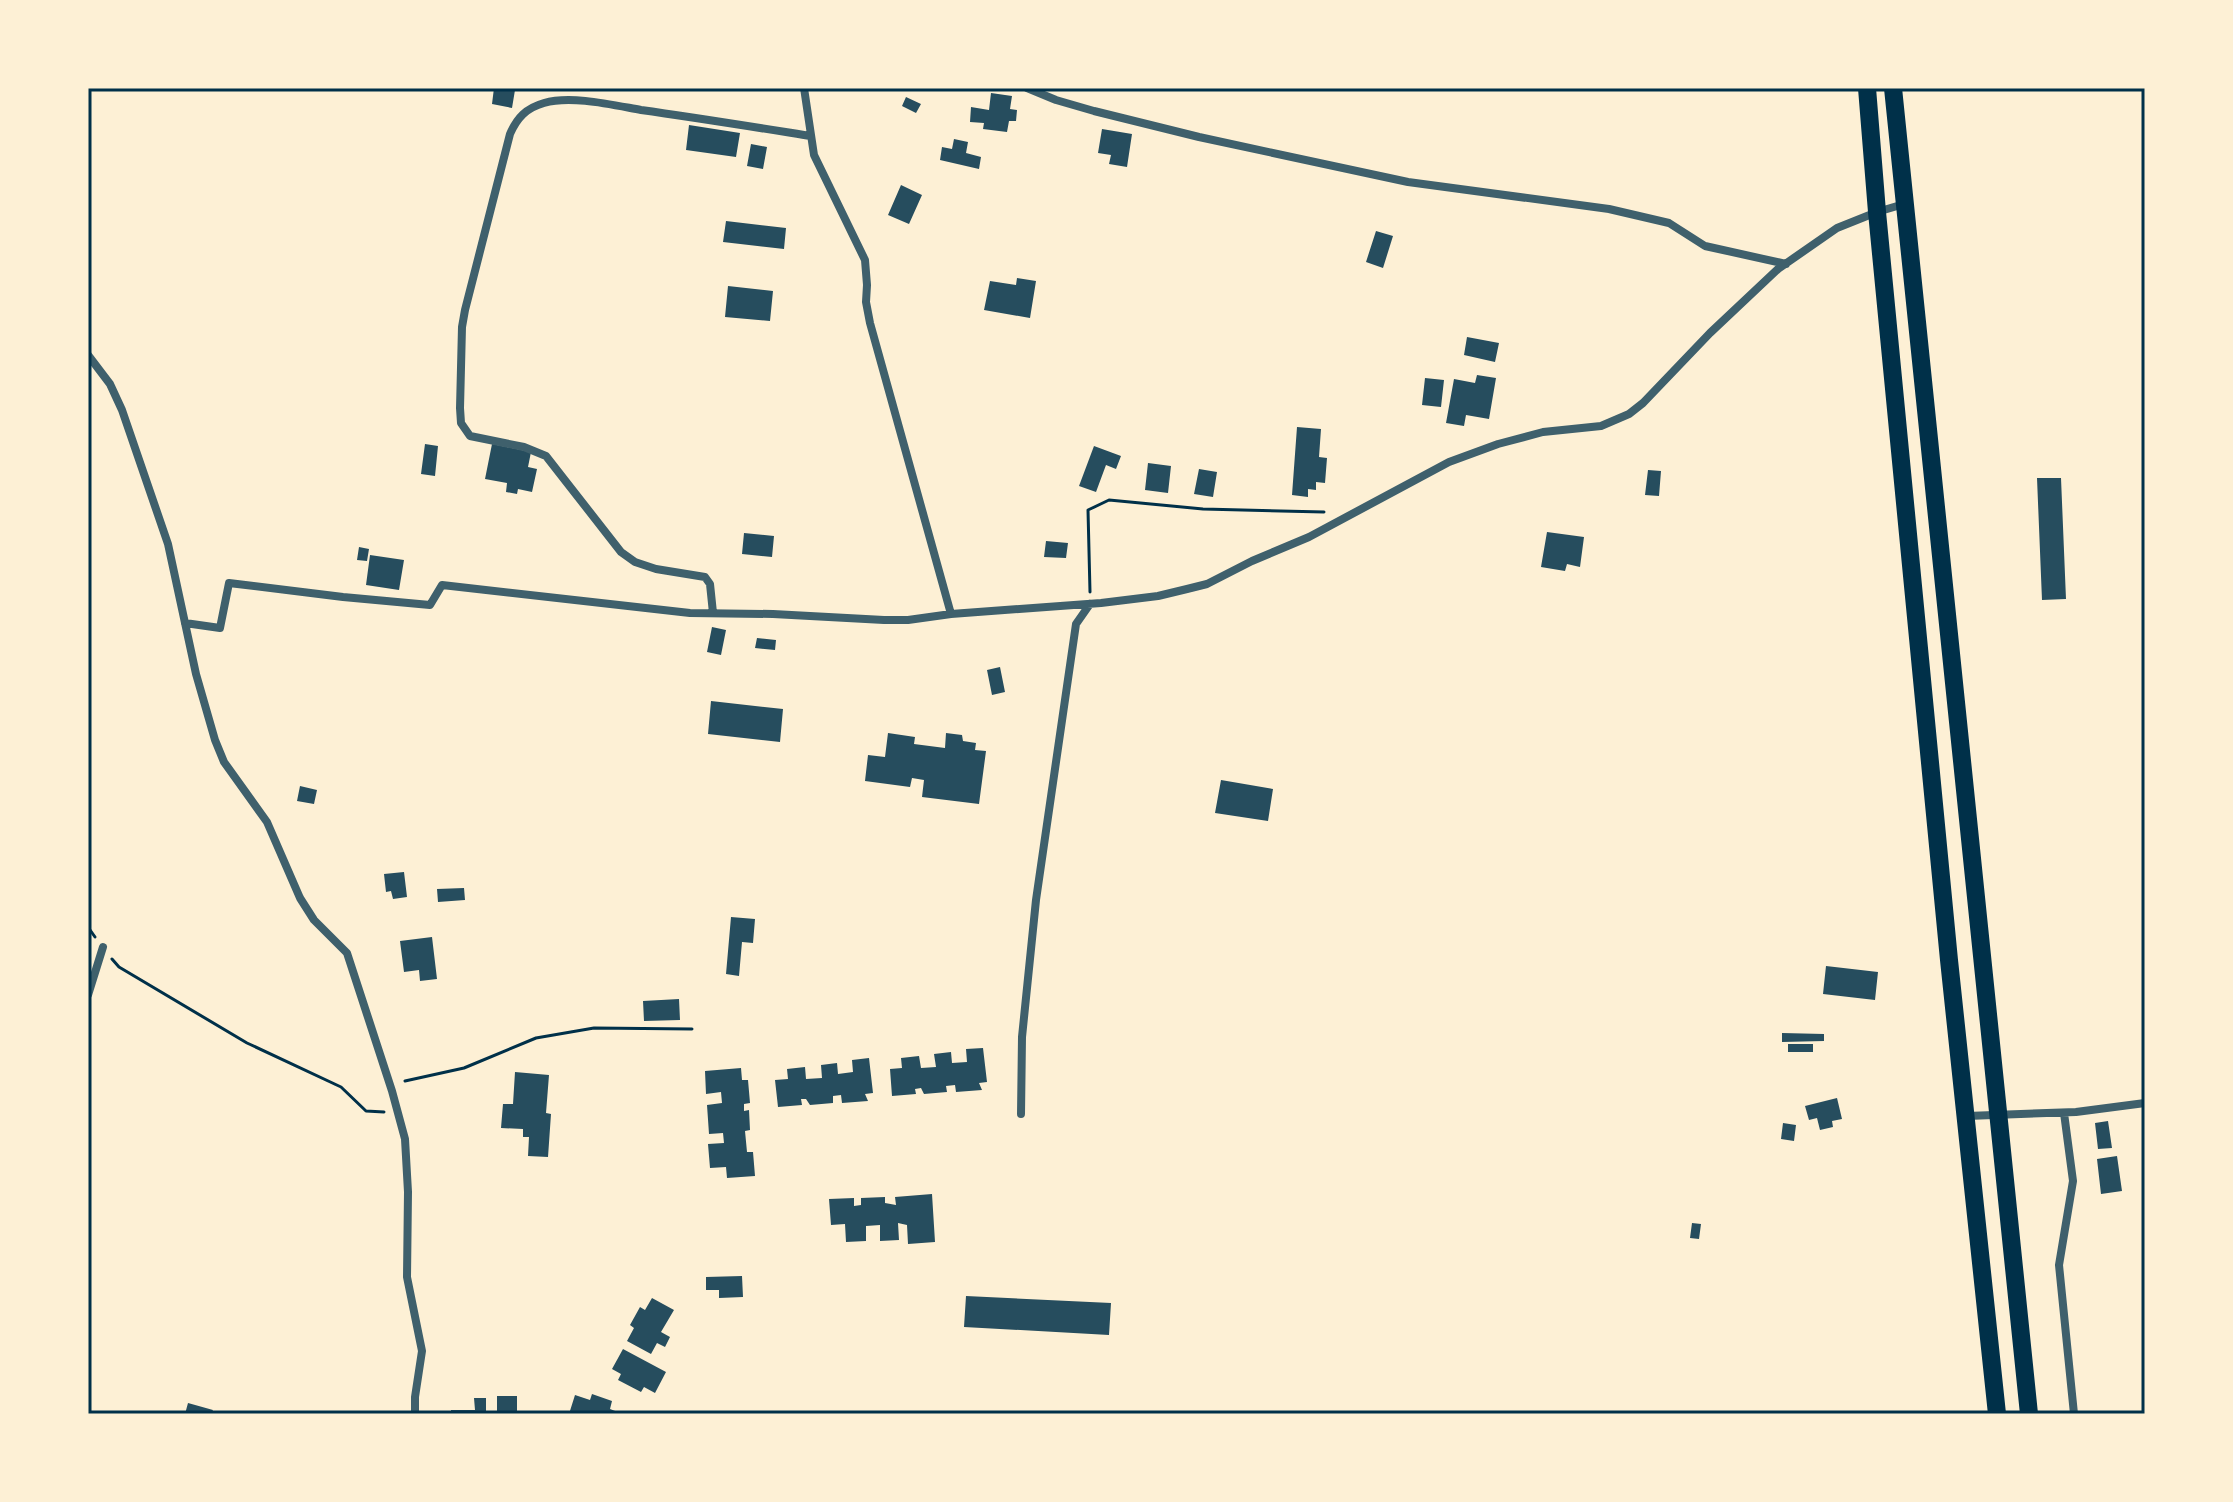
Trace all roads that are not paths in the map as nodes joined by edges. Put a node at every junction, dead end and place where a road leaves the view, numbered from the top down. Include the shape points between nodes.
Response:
1 (804, 88) edge
2 (1027, 88) edge
3 (1867, 88) edge
4 (1893, 88) edge
5 (811, 136) junction
6 (1904, 204) junction
7 (1877, 212) junction
8 (1787, 264) junction
9 (88, 355) edge
10 (1090, 604) junction
11 (713, 613) junction
12 (951, 614) junction
13 (185, 623) junction
14 (103, 947) road end
15 (88, 995) edge
16 (2145, 1103) edge
17 (2064, 1113) junction
18 (1021, 1114) dead end
19 (1967, 1116) junction
20 (1998, 1116) junction
21 (415, 1414) edge
22 (1997, 1414) edge
23 (2029, 1414) edge
24 (2074, 1414) edge

1 - 5 street
2 - 8 street via 1094,111 1394,179 1609,209 1669,223 1705,246
3 - 7 highway
4 - 6 highway
5 - 11 street via 566,100 528,109 510,134 465,310 460,408 461,423 470,436 546,456 621,552 644,566 705,577
5 - 12 street via 814,155 865,260 870,323
6 - 7 street
6 - 20 highway
7 - 8 street via 1837,228
7 - 19 highway
8 - 10 street via 1629,414 1601,426 1543,432 1461,458 1207,584
9 - 13 street via 110,384 130,432 168,544
10 - 12 street
10 - 18 street via 1076,624 1036,900 1022,1037
11 - 12 street via 884,620
11 - 13 street via 442,585 430,605 229,583 220,628
13 - 21 street via 224,762 267,822 314,920 347,953 398,1113 408,1192 407,1277 422,1351
14 - 15 street
16 - 17 street
17 - 20 street
17 - 24 street via 2073,1181 2059,1265
19 - 20 street
19 - 22 highway
20 - 23 highway

